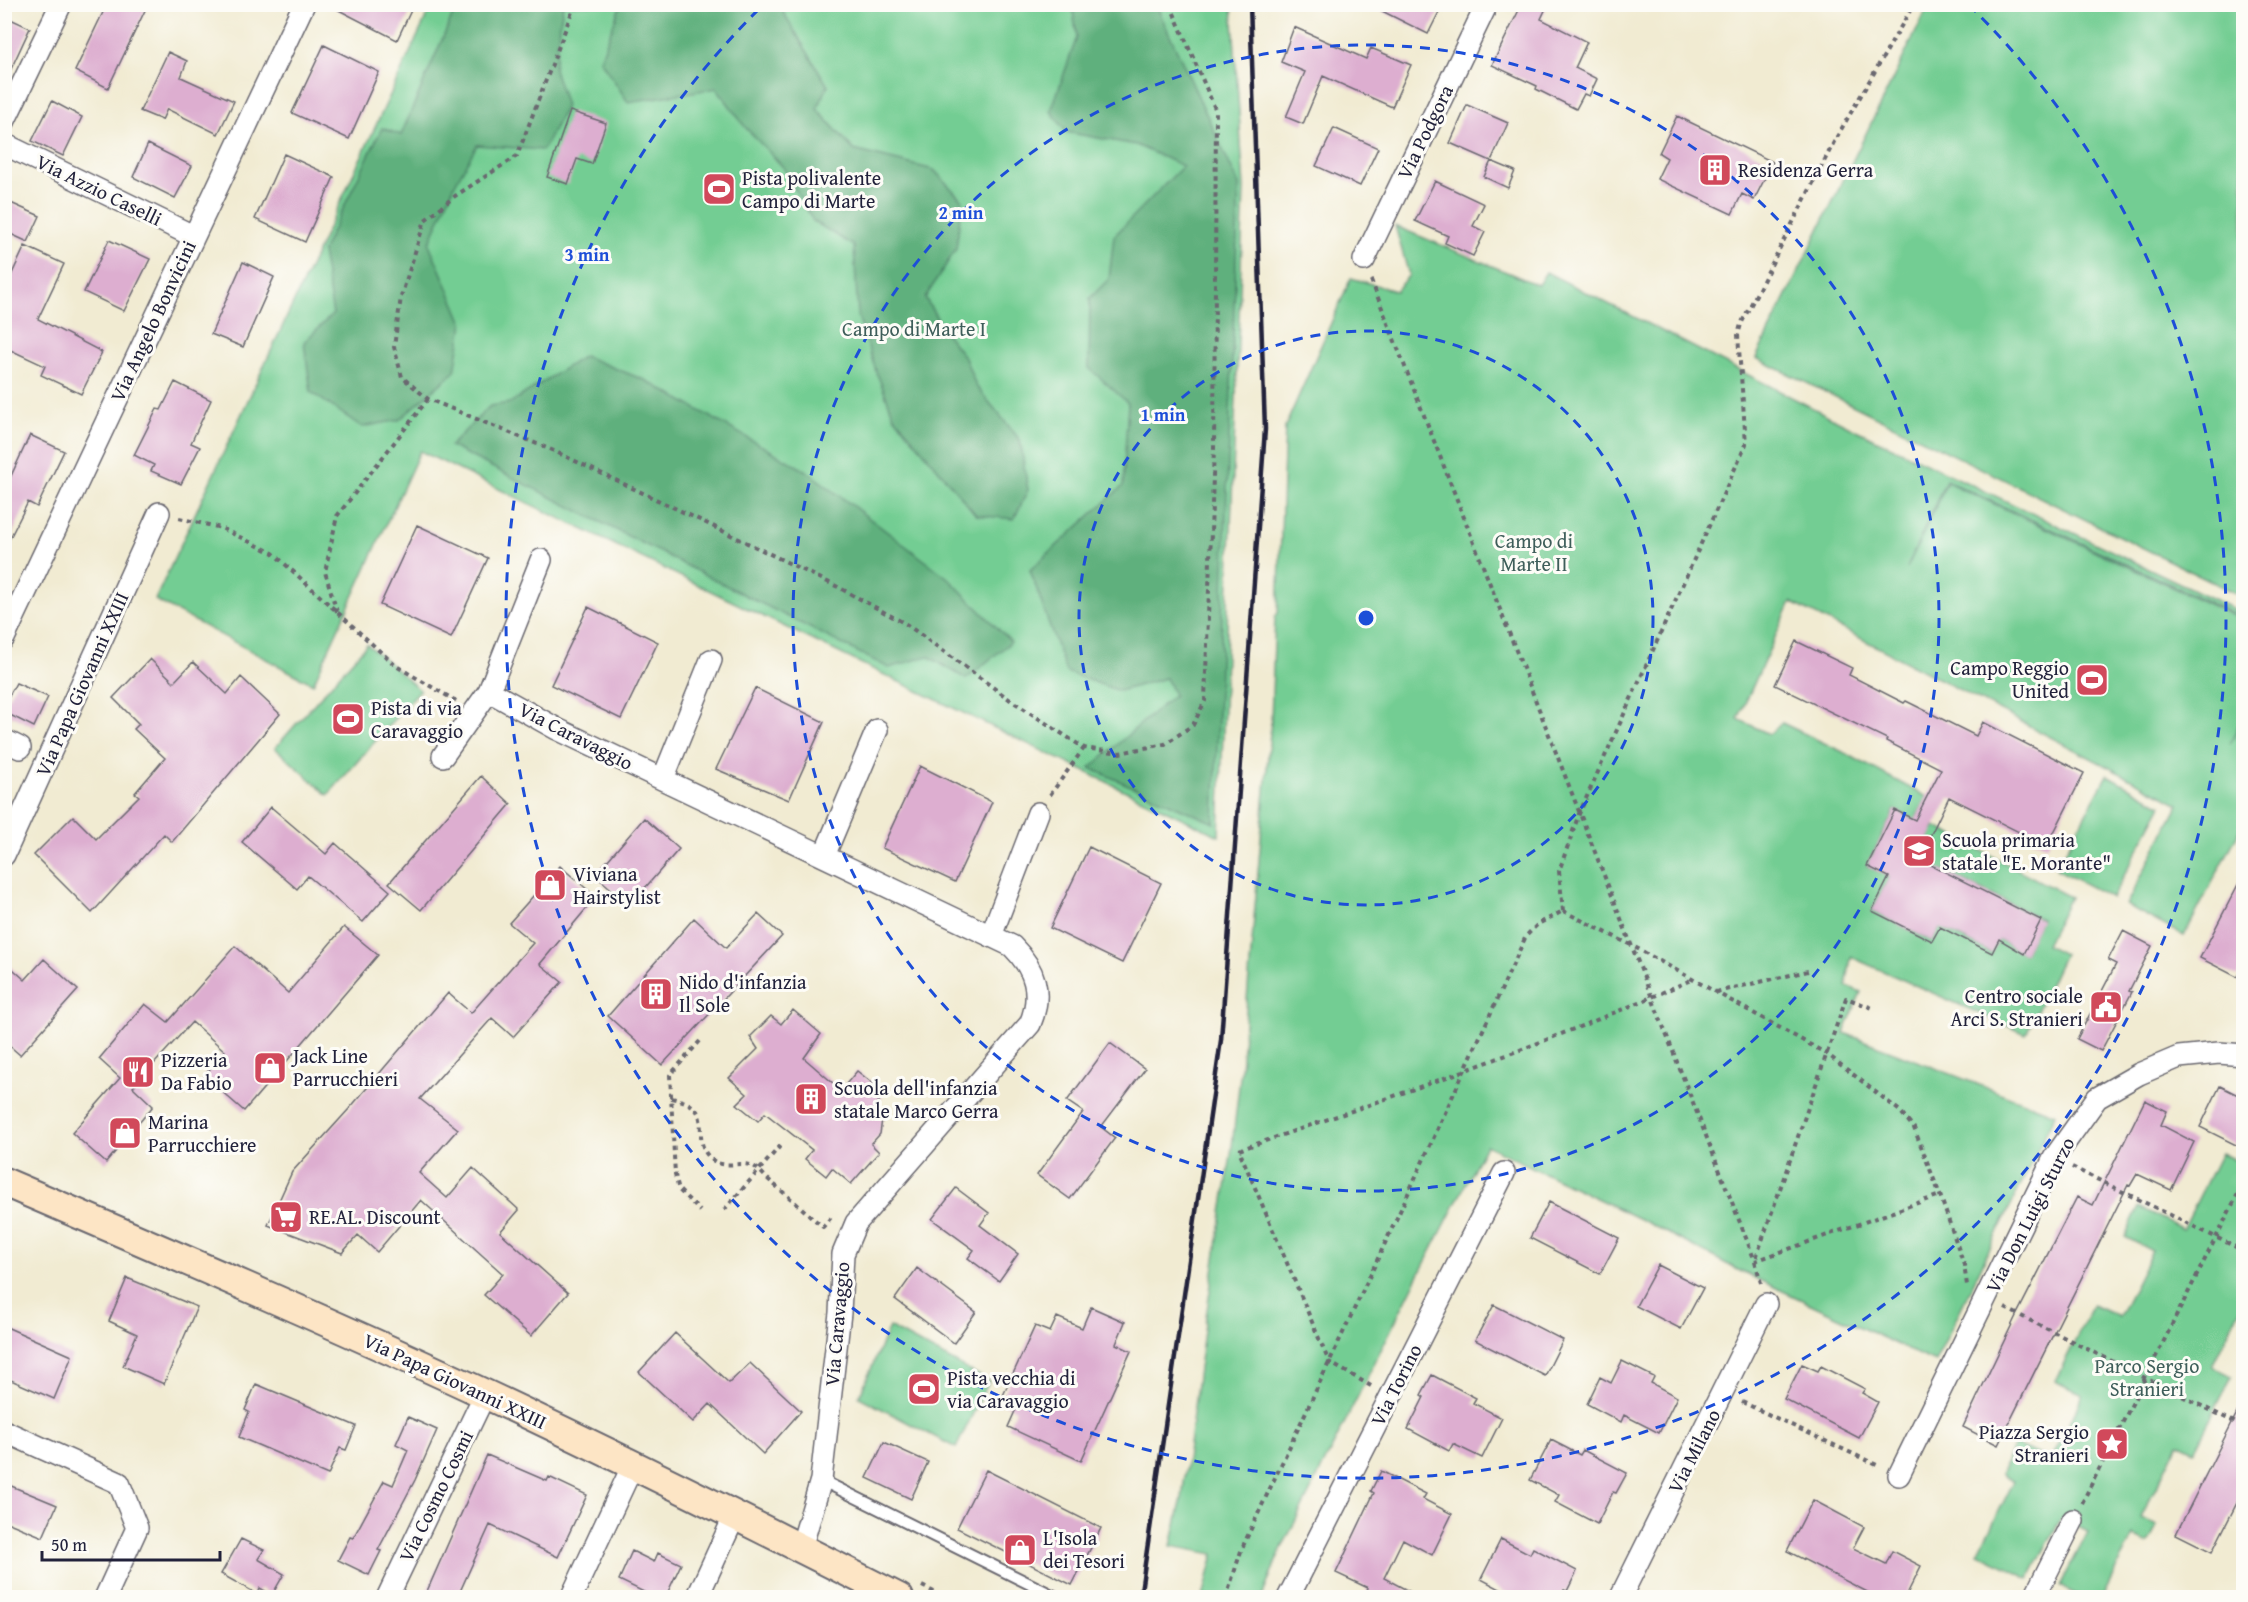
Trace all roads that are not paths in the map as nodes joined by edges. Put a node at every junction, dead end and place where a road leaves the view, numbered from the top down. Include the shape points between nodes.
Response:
1 (61, 4) edge
2 (304, 4) edge
3 (1487, 4) edge
4 (4, 122) edge
5 (4, 144) edge
6 (193, 236) junction
7 (1364, 260) road end
8 (159, 513) road end
9 (541, 560) dead end
10 (4, 639) edge
11 (711, 660) dead end
12 (489, 691) junction
13 (877, 730) dead end
14 (443, 756) dead end
15 (663, 779) junction
16 (1038, 813) road end
17 (4, 855) edge
18 (824, 856) junction
19 (991, 936) junction
20 (2244, 1055) edge
21 (1504, 1173) dead end
22 (4, 1182) edge
23 (1766, 1304) road end
24 (485, 1394) junction
25 (4, 1431) edge
26 (633, 1466) junction
27 (1899, 1475) road end
28 (821, 1480) junction
29 (735, 1515) junction
30 (2073, 1520) road end
31 (801, 1548) junction
32 (105, 1598) edge
33 (387, 1598) edge
34 (571, 1598) edge
35 (697, 1598) edge
36 (899, 1598) edge
37 (1058, 1598) edge
38 (1288, 1598) edge
39 (1620, 1598) edge
40 (2034, 1598) edge

1 - 4 street
2 - 6 street, Via Angelo Bonvicini
3 - 7 street, Via Podgora
5 - 6 street, Via Azzio Caselli
6 - 10 street, Via Angelo Bonvicini
8 - 17 street, Via Papa Giovanni XXIII
9 - 12 street
11 - 15 street
12 - 14 street
12 - 15 street, Via Caravaggio via 557,729
13 - 18 street
15 - 18 street, Via Caravaggio
16 - 19 street
18 - 19 street, Via Caravaggio
19 - 28 street, Via Caravaggio via 1012,946 1029,967 1038,996 1036,1010 1030,1024 856,1223 843,1254
20 - 27 street, Via Don Luigi Sturzo via 2179,1057 2097,1098 2054,1158
21 - 38 street, Via Torino
22 - 24 main road, Via Papa Giovanni XXIII
23 - 39 street, Via Milano
24 - 26 main road, Via Papa Giovanni XXIII
24 - 33 street, Via Cosmo Cosmi
25 - 32 street via 119,1483 137,1528
26 - 29 main road, Via Papa Giovanni XXIII
26 - 34 street
28 - 31 street, Via Caravaggio
28 - 37 lane
29 - 31 main road, Via Papa Giovanni XXIII
29 - 35 street
30 - 40 street
31 - 36 main road, Via Papa Giovanni XXIII

